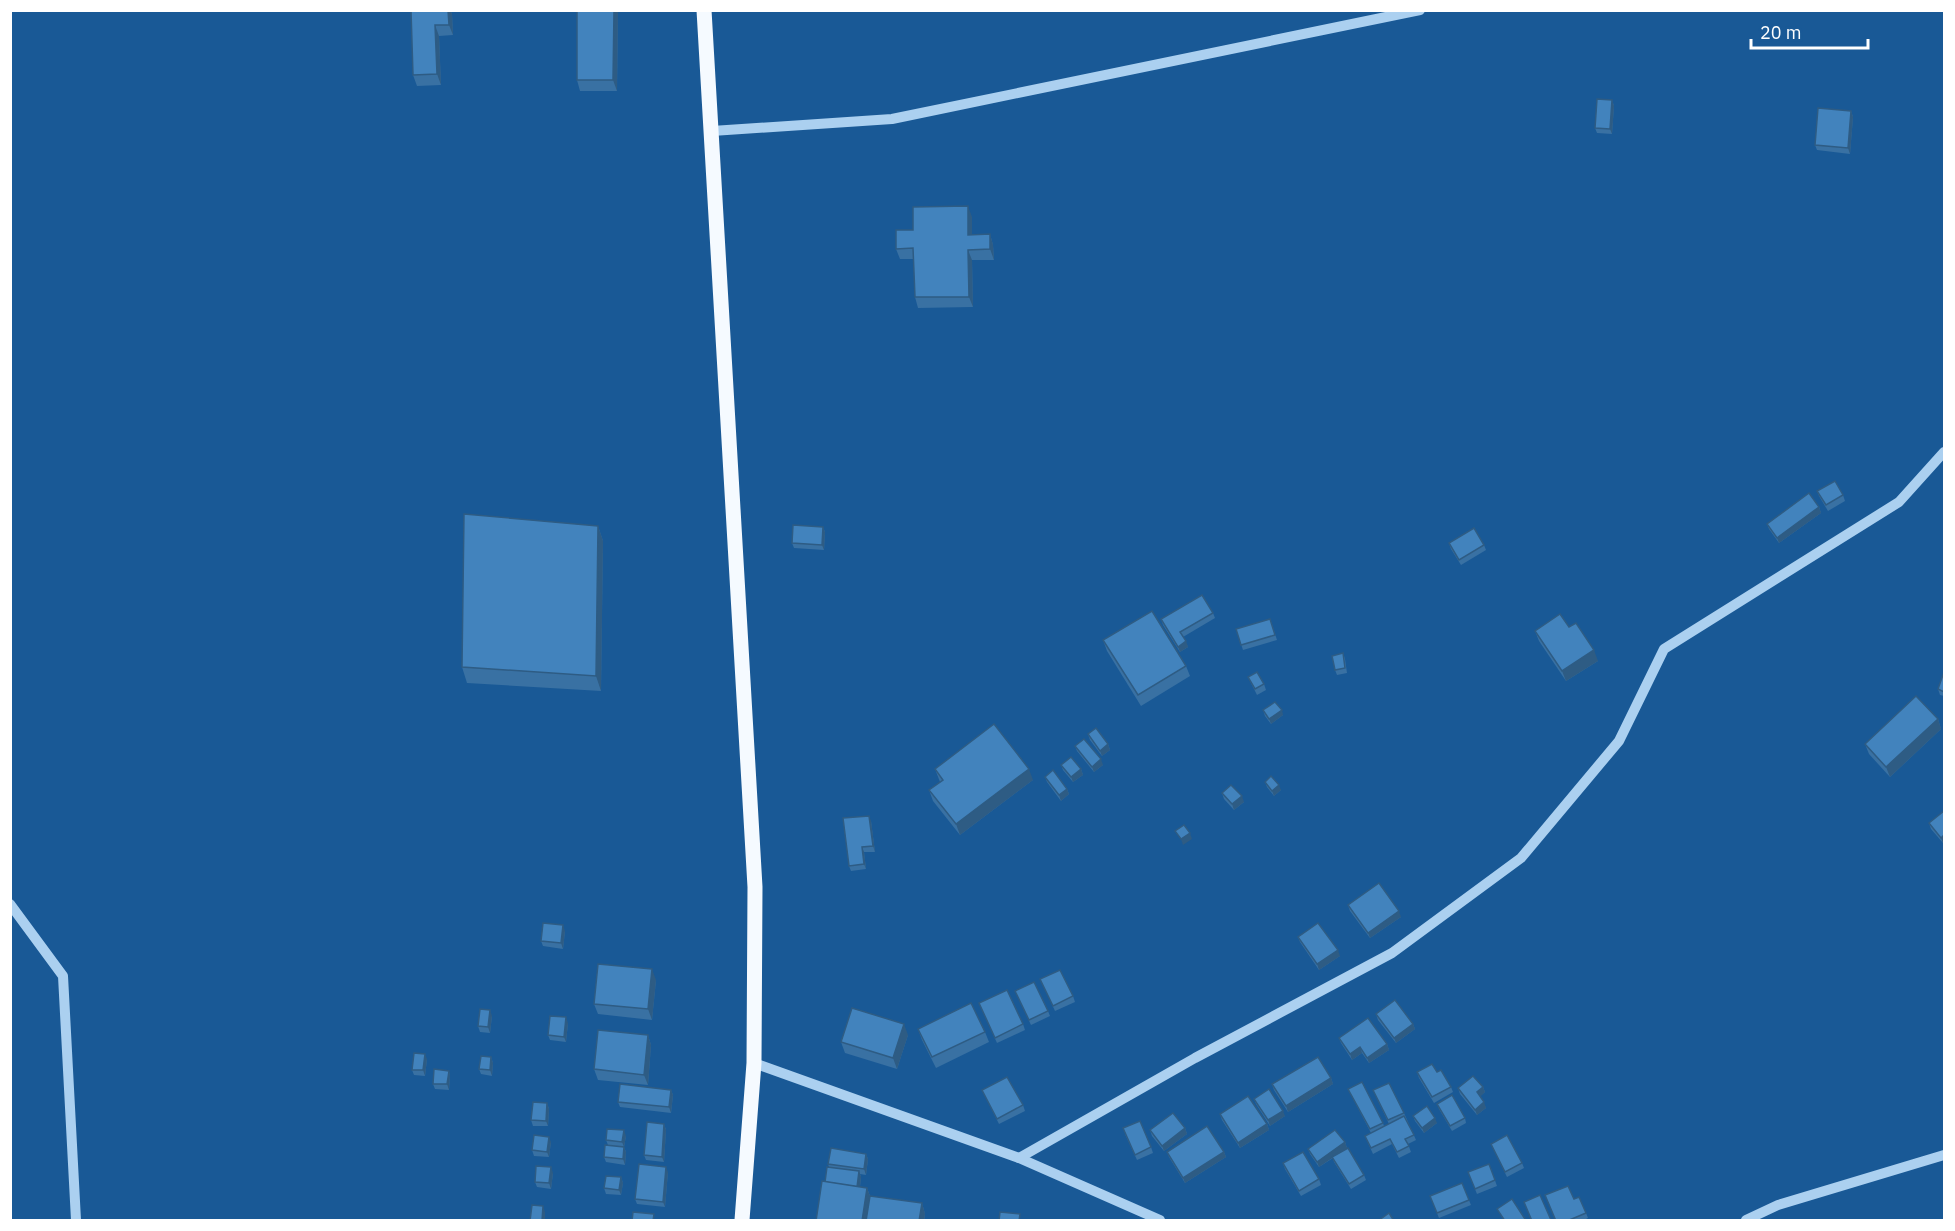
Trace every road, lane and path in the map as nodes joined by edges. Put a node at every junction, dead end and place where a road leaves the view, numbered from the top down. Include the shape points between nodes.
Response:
1 (704, 10) edge
2 (1420, 10) edge
3 (712, 131) junction
4 (1944, 452) edge
5 (10, 904) edge
6 (754, 1063) junction
7 (1944, 1155) edge
8 (1019, 1158) junction
9 (76, 1221) edge
10 (742, 1221) edge
11 (1160, 1221) edge
12 (1746, 1221) edge

1 - 3 main road
2 - 3 street via 892,119
3 - 6 main road via 755,886
4 - 8 street via 1899,502 1664,649 1619,741 1521,858 1392,953
5 - 9 street via 63,976
6 - 8 street
6 - 10 main road
7 - 12 street via 1778,1205
8 - 11 street

